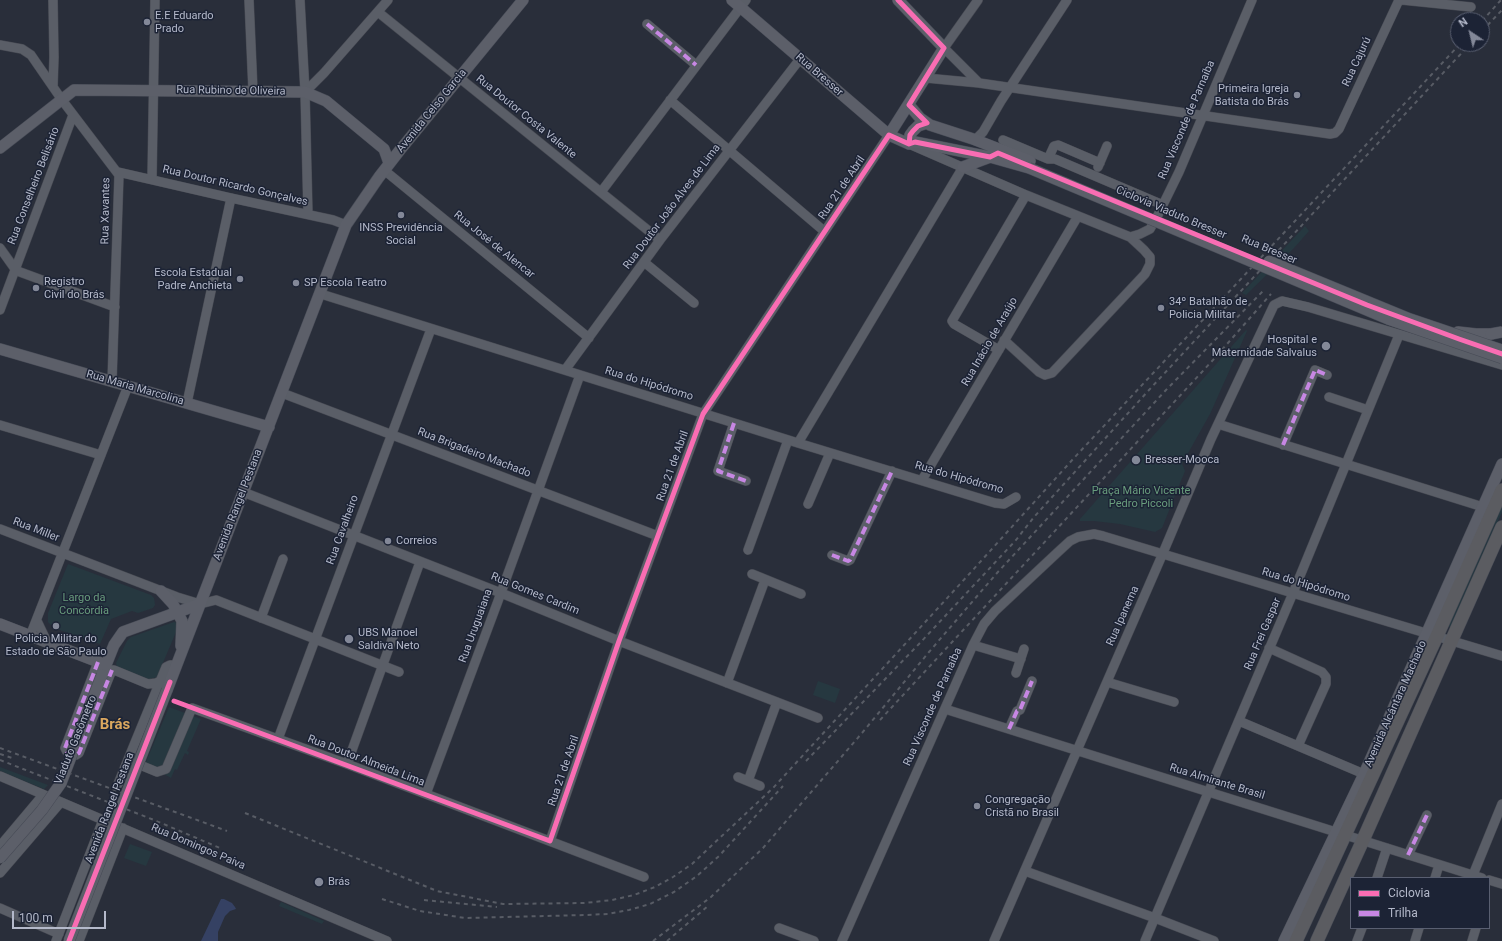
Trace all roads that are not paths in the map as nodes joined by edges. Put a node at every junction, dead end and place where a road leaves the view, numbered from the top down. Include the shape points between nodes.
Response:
1 (53, 0) edge
2 (155, 0) edge
3 (249, 0) edge
4 (300, 0) edge
5 (388, 0) edge
6 (898, 0) edge
7 (978, 0) edge
8 (1067, 0) edge
9 (1252, 0) edge
10 (1399, 0) edge
11 (1402, 0) edge
12 (519, 1) edge
13 (739, 2) edge
14 (1471, 7) dead end
15 (378, 12) junction
16 (647, 24) dead end
17 (0, 45) edge
18 (944, 48) junction
19 (800, 59) junction
20 (696, 65) junction
21 (459, 78) junction
22 (926, 78) junction
23 (979, 83) junction
24 (53, 86) junction
25 (1009, 88) junction
26 (154, 91) junction
27 (253, 91) junction
28 (305, 92) junction
29 (62, 100) junction
30 (670, 100) junction
31 (909, 104) junction
32 (73, 115) junction
33 (1202, 116) junction
34 (927, 123) junction
35 (889, 135) junction
36 (981, 138) junction
37 (1003, 140) dead end
38 (909, 144) junction
39 (1107, 146) dead end
40 (0, 148) edge
41 (384, 149) junction
42 (729, 150) junction
43 (399, 151) junction
44 (990, 157) junction
45 (1048, 158) junction
46 (1100, 163) junction
47 (1030, 165) junction
48 (387, 167) junction
49 (963, 167) junction
50 (118, 172) junction
51 (1093, 177) junction
52 (152, 179) junction
53 (601, 192) junction
54 (1026, 195) junction
55 (231, 198) junction
56 (1163, 205) junction
57 (308, 214) junction
58 (1078, 216) junction
59 (346, 225) junction
60 (824, 231) junction
61 (1130, 237) junction
62 (660, 240) junction
63 (0, 248) edge
64 (644, 262) junction
65 (15, 269) junction
66 (321, 294) junction
67 (694, 303) dead end
68 (114, 307) junction
69 (0, 310) edge
70 (431, 329) junction
71 (1442, 330) junction
72 (1501, 334) edge
73 (1399, 335) junction
74 (589, 338) junction
75 (1004, 340) junction
76 (0, 349) edge
77 (1502, 349) edge
78 (998, 350) junction
79 (1497, 362) edge
80 (565, 370) junction
81 (580, 375) junction
82 (1328, 375) dead end
83 (112, 381) junction
84 (128, 386) junction
85 (282, 393) junction
86 (1329, 396) dead end
87 (187, 403) junction
88 (1368, 410) junction
89 (703, 414) junction
90 (734, 424) junction
91 (1218, 424) junction
92 (0, 425) edge
93 (269, 427) junction
94 (392, 435) junction
95 (788, 440) junction
96 (798, 443) junction
97 (1283, 445) junction
98 (830, 453) junction
99 (101, 455) junction
100 (1346, 464) junction
101 (1502, 464) edge
102 (892, 471) junction
103 (746, 480) dead end
104 (922, 480) junction
105 (538, 490) junction
106 (1502, 490) edge
107 (243, 492) junction
108 (1016, 497) dead end
109 (808, 504) dead end
110 (1483, 506) junction
111 (1502, 527) edge
112 (0, 529) edge
113 (354, 536) junction
114 (658, 536) junction
115 (1103, 536) joint
116 (748, 550) dead end
117 (64, 553) junction
118 (1163, 554) junction
119 (832, 555) dead end
120 (283, 559) dead end
121 (420, 562) junction
122 (752, 574) dead end
123 (765, 580) junction
124 (161, 591) junction
125 (501, 593) junction
126 (1293, 593) junction
127 (801, 594) dead end
128 (200, 604) junction
129 (178, 612) junction
130 (261, 618) junction
131 (37, 621) junction
132 (0, 624) edge
133 (1432, 635) junction
134 (30, 636) junction
135 (315, 640) junction
136 (1452, 640) junction
137 (47, 642) junction
138 (619, 642) junction
139 (973, 645) junction
140 (1269, 648) junction
141 (1024, 649) dead end
142 (182, 652) junction
143 (1502, 656) edge
144 (1021, 659) junction
145 (177, 665) junction
146 (383, 666) junction
147 (104, 668) junction
148 (399, 672) dead end
149 (1016, 673) dead end
150 (160, 681) junction
151 (1032, 681) dead end
152 (1107, 682) junction
153 (727, 683) junction
154 (777, 702) junction
155 (1174, 702) dead end
156 (945, 710) junction
157 (818, 718) dead end
158 (1239, 721) junction
159 (1009, 729) junction
160 (278, 739) junction
161 (1298, 746) junction
162 (1077, 750) junction
163 (128, 760) junction
164 (347, 764) junction
165 (1364, 774) junction
166 (0, 776) edge
167 (738, 777) dead end
168 (748, 781) junction
169 (118, 784) dead end
170 (760, 786) dead end
171 (1208, 792) junction
172 (426, 794) junction
173 (43, 795) junction
174 (61, 802) junction
175 (1502, 804) edge
176 (1427, 814) dead end
177 (103, 820) junction
178 (123, 828) junction
179 (1341, 833) junction
180 (550, 840) junction
181 (1363, 840) junction
182 (0, 846) edge
183 (1387, 848) junction
184 (1408, 855) junction
185 (0, 858) edge
186 (1439, 865) junction
187 (1025, 871) junction
188 (0, 873) edge
189 (644, 876) dead end
190 (1377, 877) edge
191 (1435, 877) edge
192 (1478, 877) edge
193 (1485, 877) edge
194 (1490, 880) edge
195 (1502, 884) edge
196 (0, 908) edge
197 (1155, 918) junction
198 (779, 928) dead end
199 (1362, 929) edge
200 (1419, 929) edge
201 (1476, 929) edge
202 (58, 937) edge
203 (69, 941) edge
204 (79, 941) edge
205 (387, 941) edge
206 (814, 941) edge
207 (842, 941) edge
208 (994, 941) edge
209 (1145, 941) edge
210 (1214, 941) edge
211 (1284, 941) edge
212 (1296, 941) edge
213 (1317, 941) edge
214 (1357, 941) edge
215 (1414, 941) edge
216 (1472, 941) edge

1 - 24 street
2 - 26 street
3 - 27 street
4 - 28 street
5 - 15 street
6 - 18 main road
7 - 18 street, Rua 21 de Abril
8 - 25 street
9 - 33 street, Rua Visconde de Parnaíba
10 - 33 street, Rua Cajurú via 1335,133
11 - 14 street
12 - 21 main road, Avenida Celso Garcia
13 - 19 main road, Rua Bresser
13 - 20 street
15 - 21 street, Rua Doutor Costa Valente
15 - 28 street
16 - 20 street
17 - 24 street, Rua Xavantes via 28,52
18 - 22 main road, Rua 21 de Abril
18 - 23 street
19 - 35 main road, Rua Bresser
19 - 42 street, Rua Doutor João Alves de Lima
20 - 30 street
21 - 43 main road, Avenida Celso Garcia
21 - 53 street, Rua Doutor Costa Valente
22 - 23 street
22 - 31 main road, Rua 21 de Abril
23 - 25 street
24 - 29 street, Rua Xavantes
25 - 33 street
25 - 36 street
26 - 27 main road, Rua Rubino de Oliveira
26 - 29 main road, Rua Rubino de Oliveira via 78,90
26 - 52 street
27 - 28 main road, Rua Rubino de Oliveira
28 - 41 main road, Rua Rubino de Oliveira via 326,101
28 - 57 street
29 - 32 street, Rua Xavantes
29 - 40 main road, Rua Rubino de Oliveira
30 - 42 street
30 - 53 street
31 - 34 main road, Rua Bresser
31 - 35 main road, Rua 21 de Abril
32 - 50 street, Rua Xavantes
32 - 65 street, Rua Conselheiro Belisário
33 - 56 street, Rua Visconde de Parnaíba
34 - 36 main road, Rua Bresser
34 - 38 main road via 913,131
35 - 38 main road, Rua Bresser
35 - 60 street, Rua 21 de Abril
36 - 47 main road, Rua Bresser
37 - 45 street
38 - 44 main road, Rua Bresser via 914,142
38 - 49 street, Rua Bresser
39 - 46 street
41 - 43 main road
41 - 48 main road
42 - 60 street
42 - 62 street, Rua Doutor João Alves de Lima
43 - 48 main road, Avenida Celso Garcia
44 - 47 main road, Rua Bresser
44 - 49 main road
45 - 46 street via 1054,146 1058,145
45 - 51 street via 1056,159
46 - 51 street
47 - 71 main road, Rua Bresser, bridge
47 - 79 main road, Rua Bresser, bridge via 1388,319
48 - 59 main road, Avenida Celso Garcia
48 - 74 street, Rua José de Alencar
49 - 54 street, Rua Bresser
49 - 96 street
50 - 52 street, Rua Doutor Ricardo Gonçalves
50 - 68 street, Rua Xavantes via 120,182
51 - 56 street via 1139,193
52 - 55 street, Rua Doutor Ricardo Gonçalves
53 - 62 street, Rua Doutor Costa Valente
54 - 58 street, Rua Bresser
54 - 78 street via 952,321
55 - 57 street, Rua Doutor Ricardo Gonçalves
55 - 87 street
56 - 61 street, Rua Visconde de Parnaíba via 1150,229
57 - 59 street, Rua Doutor Ricardo Gonçalves
58 - 61 street, Rua Bresser
58 - 75 street, Rua Inácio de Araújo
59 - 66 main road, Avenida Rangel Pestana
60 - 89 street, Rua 21 de Abril
61 - 75 street via 1148,255 1151,261 1149,268 1055,371 1048,374 1040,372
62 - 64 street, Rua Doutor João Alves de Lima
63 - 65 street
64 - 67 street
64 - 74 street, Rua Doutor João Alves de Lima
65 - 68 street
65 - 69 street, Rua Conselheiro Belisário
66 - 70 street, Rua do Hipódromo
66 - 85 main road, Avenida Rangel Pestana
68 - 83 street, Rua Xavantes
70 - 80 street, Rua do Hipódromo
70 - 94 street, Rua Cavalheiro
71 - 72 main road, bridge
71 - 77 main road, Rua Bresser, bridge
72 - 79 street
73 - 79 street
73 - 88 street, Rua Frei Gaspar
73 - 91 street, Rua Ipanema via 1302,306 1286,302 1277,303 1271,310
74 - 80 street, Rua Doutor João Alves de Lima
75 - 78 street, Rua Inácio de Araújo
76 - 83 main road, Rua Maria Marcolina
77 - 79 street
78 - 104 street, Rua Inácio de Araújo
80 - 81 street, Rua do Hipódromo
81 - 89 street, Rua do Hipódromo
81 - 105 street, Rua Uruguaiana
82 - 97 street via 1315,370
83 - 84 main road, Rua Maria Marcolina
84 - 87 main road, Rua Maria Marcolina
84 - 99 street
85 - 93 main road, Avenida Rangel Pestana
85 - 94 street, Rua Brigadeiro Machado
86 - 88 street
87 - 93 main road, Rua Maria Marcolina
88 - 100 street, Rua Frei Gaspar
89 - 90 street, Rua do Hipódromo
89 - 114 street, Rua 21 de Abril
90 - 95 street, Rua do Hipódromo
90 - 103 street via 718,471
91 - 97 street
91 - 118 street, Rua Ipanema
92 - 99 street
93 - 107 main road, Avenida Rangel Pestana
94 - 105 street, Rua Brigadeiro Machado
94 - 113 street, Rua Cavalheiro
95 - 96 street, Rua do Hipódromo
95 - 116 street
96 - 98 street, Rua do Hipódromo
97 - 100 street
98 - 102 street, Rua do Hipódromo
98 - 109 street
99 - 117 street
100 - 110 street
100 - 126 street, Rua Frei Gaspar
101 - 110 main road, Avenida Alcântara Machado
102 - 104 street, Rua do Hipódromo
102 - 119 street via 850,560
104 - 108 street, Rua do Hipódromo via 1000,504
105 - 114 street, Rua Brigadeiro Machado
105 - 125 street, Rua Uruguaiana
106 - 133 highway, Avenida Alcântara Machado
107 - 113 street, Rua Gomes Cardim
107 - 128 main road, Avenida Rangel Pestana
110 - 133 main road, Avenida Alcântara Machado
111 - 136 highway
112 - 117 street, Rua Miller
113 - 121 street, Rua Gomes Cardim
113 - 135 street, Rua Cavalheiro
114 - 138 street, Rua 21 de Abril
115 - 118 street, Rua do Hipódromo
115 - 139 street, Rua Visconde de Parnaíba via 1084,535 1070,541 989,617
117 - 124 street
117 - 131 street
118 - 126 street, Rua do Hipódromo
118 - 152 street, Rua Ipanema
120 - 130 street
121 - 125 street, Rua Gomes Cardim
121 - 146 street
122 - 123 street
123 - 127 street
123 - 153 street
124 - 128 street
124 - 129 main road
125 - 138 street, Rua Gomes Cardim
125 - 172 street, Rua Uruguaiana
126 - 133 street, Rua do Hipódromo
126 - 140 street, Rua Frei Gaspar
128 - 129 main road
128 - 130 street via 216,600
128 - 142 main road, Avenida Rangel Pestana
129 - 142 main road via 182,621
129 - 147 main road via 123,632
130 - 135 street
131 - 134 street
131 - 137 street
132 - 134 main road
133 - 136 street, Rua do Hipódromo
133 - 165 main road, Avenida Alcântara Machado
133 - 179 highway, Avenida Alcântara Machado
134 - 137 main road
135 - 146 street
135 - 160 street, Rua Cavalheiro
136 - 143 street, Rua do Hipódromo
136 - 181 highway
137 - 147 main road
138 - 153 street, Rua Gomes Cardim
138 - 180 street, Rua 21 de Abril
139 - 144 street
139 - 156 street, Rua Visconde de Parnaíba
140 - 158 street, Rua Frei Gaspar
140 - 161 street via 1322,672 1326,677 1326,684
141 - 144 street
142 - 145 main road, Avenida Rangel Pestana
144 - 149 street
145 - 150 street via 166,667
145 - 203 main road, Avenida Rangel Pestana, bridge
146 - 148 street
146 - 164 street
147 - 147 street via 65,748 67,752 76,755 79,753
147 - 150 street via 148,684
147 - 185 main road, Viaduto Gasômetro, bridge via 61,783 47,804
150 - 163 street, Avenida Rangel Pestana
151 - 159 street
152 - 155 street
152 - 162 street, Rua Ipanema
153 - 154 street, Rua Gomes Cardim
154 - 157 street, Rua Gomes Cardim
154 - 168 street
156 - 159 street, Rua Almirante Brasil
156 - 207 street, Rua Visconde de Parnaíba
158 - 161 street
158 - 171 street, Rua Frei Gaspar
159 - 162 street, Rua Almirante Brasil
160 - 163 street, Rua Doutor Almeida Lima via 192,708 166,769 157,772
160 - 164 street, Rua Doutor Almeida Lima
161 - 165 street
162 - 171 street, Rua Almirante Brasil
162 - 187 street, Rua Ipanema
163 - 169 street, Avenida Rangel Pestana
164 - 172 street, Rua Doutor Almeida Lima
165 - 179 main road, Avenida Alcântara Machado
166 - 173 street, Rua Domingos Paiva
167 - 168 street
168 - 170 street
171 - 179 street, Rua Almirante Brasil
171 - 197 street, Rua Frei Gaspar
172 - 180 street, Rua Doutor Almeida Lima
173 - 174 street, Rua Domingos Paiva
173 - 182 street
174 - 177 street, Rua Domingos Paiva
174 - 188 street
175 - 193 street
176 - 184 street
177 - 178 street, Rua Domingos Paiva
177 - 202 street, Avenida Rangel Pestana
178 - 204 street, Avenida Rangel Pestana
178 - 205 street, Rua Domingos Paiva
179 - 181 street, Rua Almirante Brasil
179 - 211 main road, Avenida Alcântara Machado
179 - 212 highway, Avenida Alcântara Machado
180 - 189 street, Rua Doutor Almeida Lima
181 - 183 street, Rua Almirante Brasil
181 - 213 highway
183 - 184 street, Rua Almirante Brasil
183 - 190 street
184 - 186 street, Rua Almirante Brasil
186 - 191 street
186 - 192 street, Rua Almirante Brasil
187 - 197 street
187 - 208 street, Rua Ipanema
194 - 195 street, Rua Almirante Brasil
196 - 202 street
197 - 209 street, Rua Frei Gaspar
197 - 210 street
198 - 206 street
199 - 214 street
200 - 215 street
201 - 216 street

